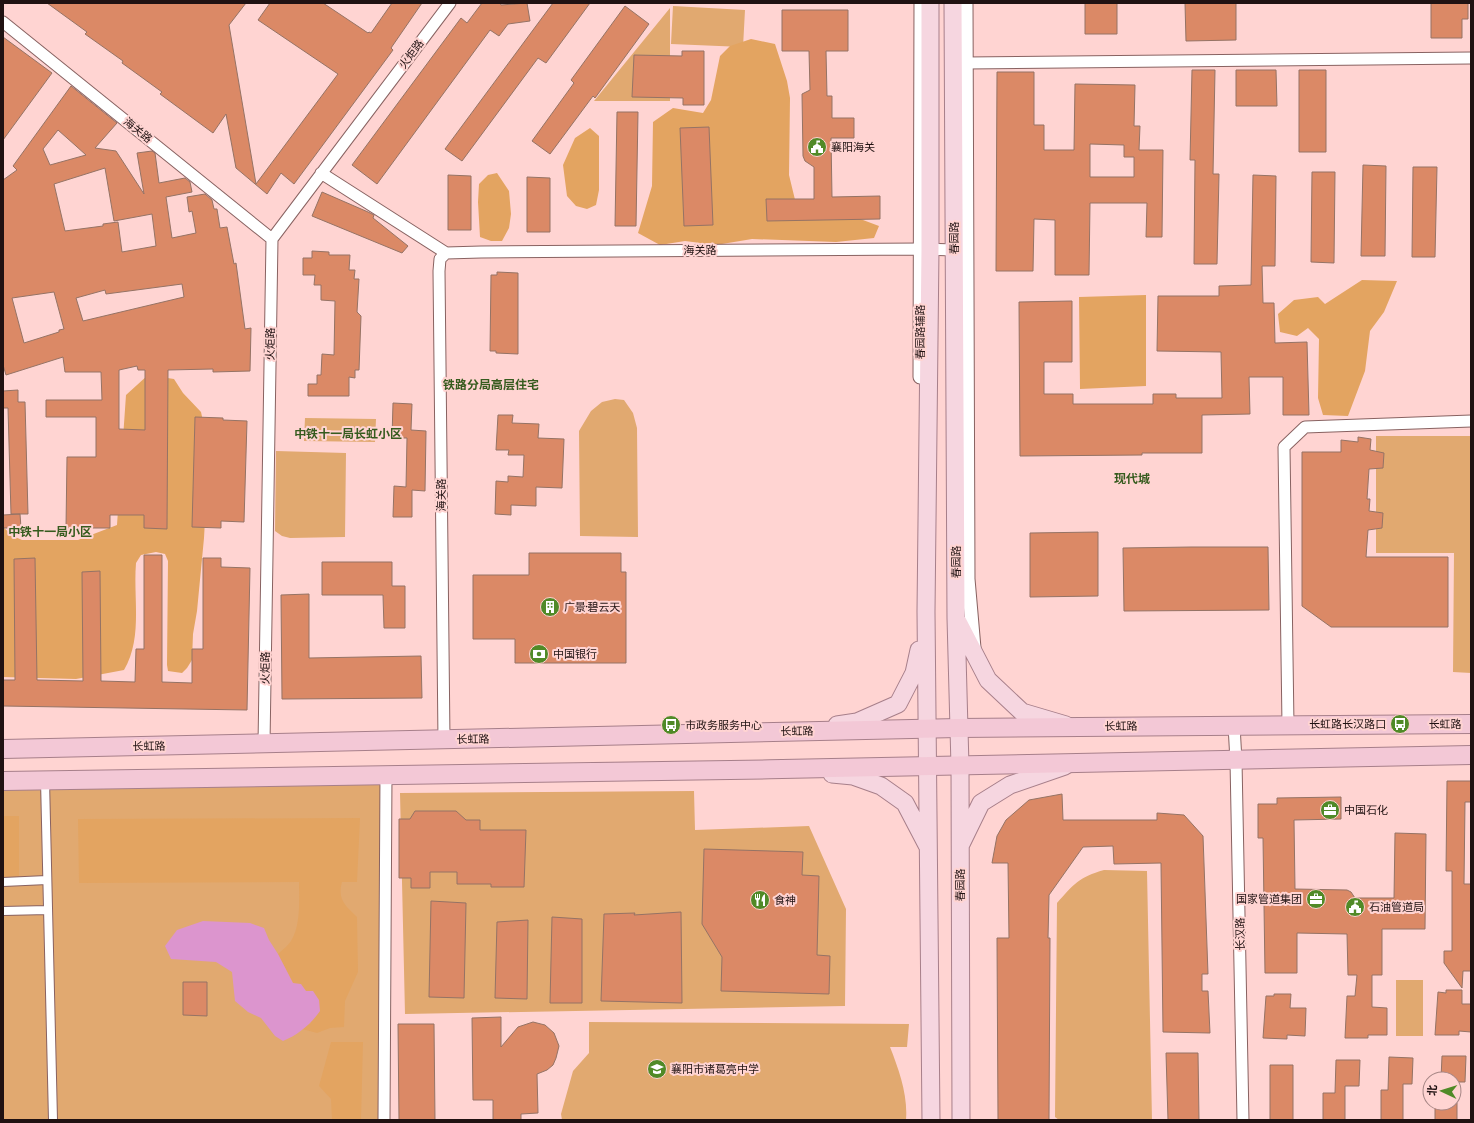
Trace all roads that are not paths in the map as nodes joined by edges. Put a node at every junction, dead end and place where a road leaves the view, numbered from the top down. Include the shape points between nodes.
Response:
1 (450, 3) edge
2 (921, 3) edge
3 (930, 3) edge
4 (953, 3) edge
5 (966, 3) edge
6 (3, 22) edge
7 (1471, 58) edge
8 (966, 63) junction
9 (321, 172) junction
10 (272, 238) junction
11 (925, 249) junction
12 (954, 250) junction
13 (446, 253) junction
14 (1471, 421) edge
15 (926, 612) junction
16 (956, 618) junction
17 (975, 654) junction
18 (916, 662) junction
19 (1471, 724) edge
20 (1234, 725) junction
21 (1288, 725) junction
22 (1072, 726) junction
23 (927, 728) junction
24 (958, 728) junction
25 (783, 732) junction
26 (444, 740) junction
27 (264, 744) junction
28 (3, 749) edge
29 (1471, 755) edge
30 (1236, 761) junction
31 (1070, 764) junction
32 (927, 766) junction
33 (960, 766) junction
34 (782, 768) junction
35 (386, 774) junction
36 (3, 780) edge
37 (45, 780) junction
38 (928, 847) junction
39 (960, 848) junction
40 (47, 880) junction
41 (3, 882) edge
42 (48, 910) junction
43 (3, 911) edge
44 (53, 1120) edge
45 (384, 1120) edge
46 (931, 1120) edge
47 (961, 1120) edge
48 (1243, 1120) edge

1 - 9 street, 火炬路
2 - 11 street, 春园路辅路
3 - 11 main road
4 - 12 main road, 春园路
5 - 8 street
6 - 10 street, 海关路
7 - 8 street
8 - 17 street via 968,578
9 - 10 street, 火炬路
9 - 13 street
10 - 27 street, 火炬路
11 - 12 street, 海关路
11 - 13 street, 海关路
11 - 15 main road
11 - 18 street, 春园路辅路 via 920,612
12 - 16 main road, 春园路
13 - 26 street, 海关路 via 440,258 439,271
14 - 21 street via 1305,427 1284,447
15 - 18 main road
15 - 23 main road
16 - 17 main road
16 - 24 main road, 春园路
17 - 22 main road via 988,680 1022,712
18 - 25 main road via 914,674 898,704 857,722
19 - 21 highway, 长虹路
20 - 21 highway, 长虹路
20 - 22 highway, 长虹路
20 - 30 street, 长汉路
22 - 24 highway, 长虹路
23 - 24 highway, 长虹路
23 - 25 highway, 长虹路
23 - 32 main road
24 - 33 main road, 春园路
25 - 26 highway, 长虹路
26 - 27 highway, 长虹路
27 - 28 highway, 长虹路
29 - 30 highway
30 - 31 highway
30 - 48 street, 长汉路
31 - 33 highway
31 - 39 main road via 1010,785 981,803
32 - 33 highway
32 - 34 highway
32 - 38 main road
33 - 39 main road, 春园路
34 - 35 highway
34 - 38 main road via 853,776 881,786 905,803
35 - 37 highway
35 - 45 street
36 - 37 highway
37 - 40 street
38 - 46 main road
39 - 47 main road, 春园路
40 - 41 street
40 - 42 street
42 - 43 street
42 - 44 street

